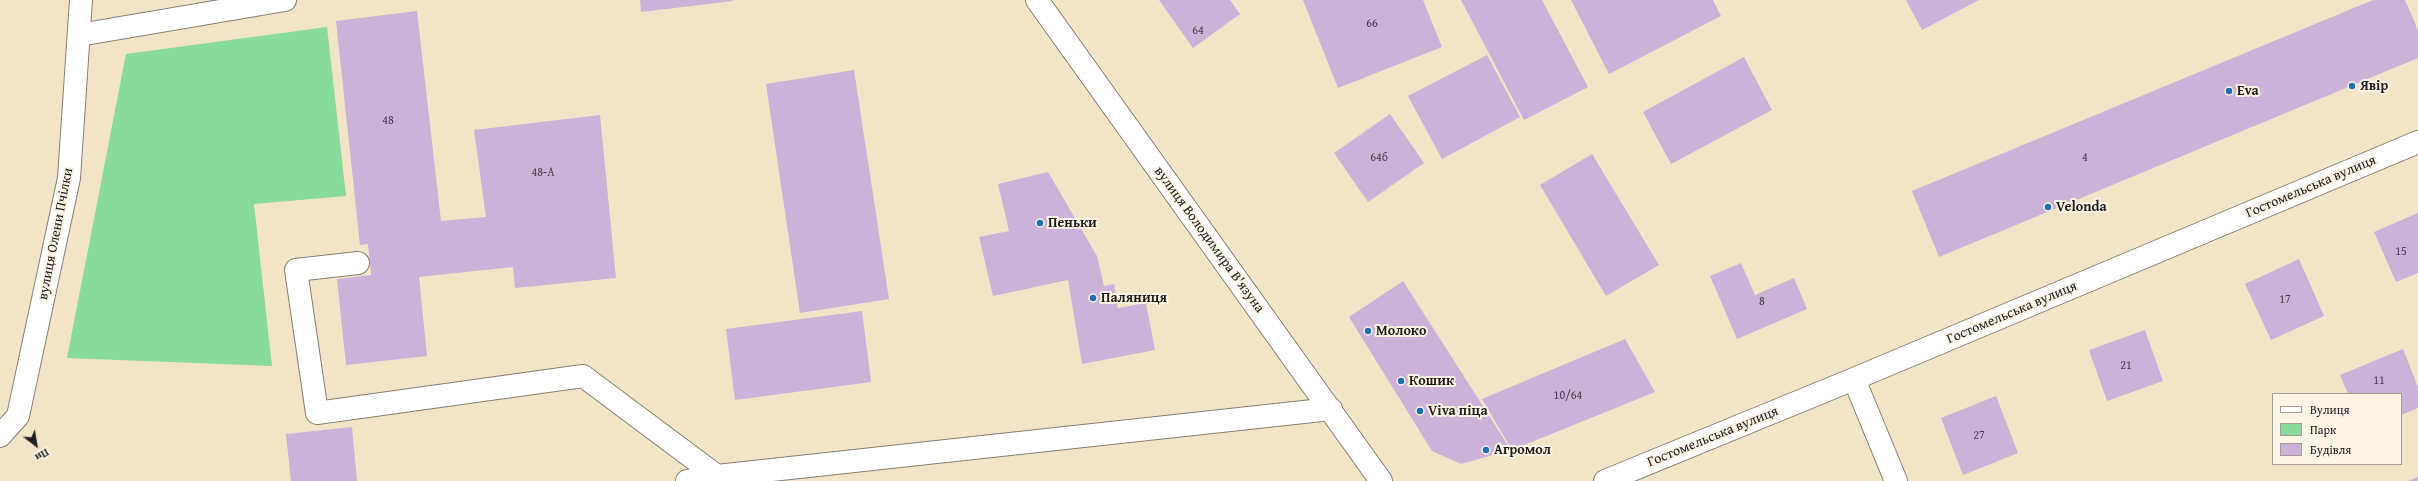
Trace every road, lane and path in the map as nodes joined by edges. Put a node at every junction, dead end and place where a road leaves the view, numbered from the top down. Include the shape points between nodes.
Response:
1 (81, 0) edge
2 (285, 0) edge
3 (1036, 0) edge
4 (79, 35) junction
5 (2418, 142) edge
6 (358, 263) dead end
7 (1854, 380) junction
8 (1331, 409) junction
9 (0, 436) edge
10 (717, 478) edge
11 (687, 481) edge
12 (1381, 481) edge
13 (1605, 481) edge
14 (1896, 481) edge

1 - 4 street, вулиця Олени Пчілки
2 - 4 street
3 - 8 street, вулиця Володимира В'язуна
4 - 9 street, вулиця Олени Пчілки via 69,178 18,416
5 - 7 street, Гостомельська вулиця
6 - 10 street via 296,270 317,413 583,376
7 - 13 street, Гостомельська вулиця
7 - 14 street
8 - 10 street
8 - 12 street, вулиця Володимира В'язуна
10 - 11 street

